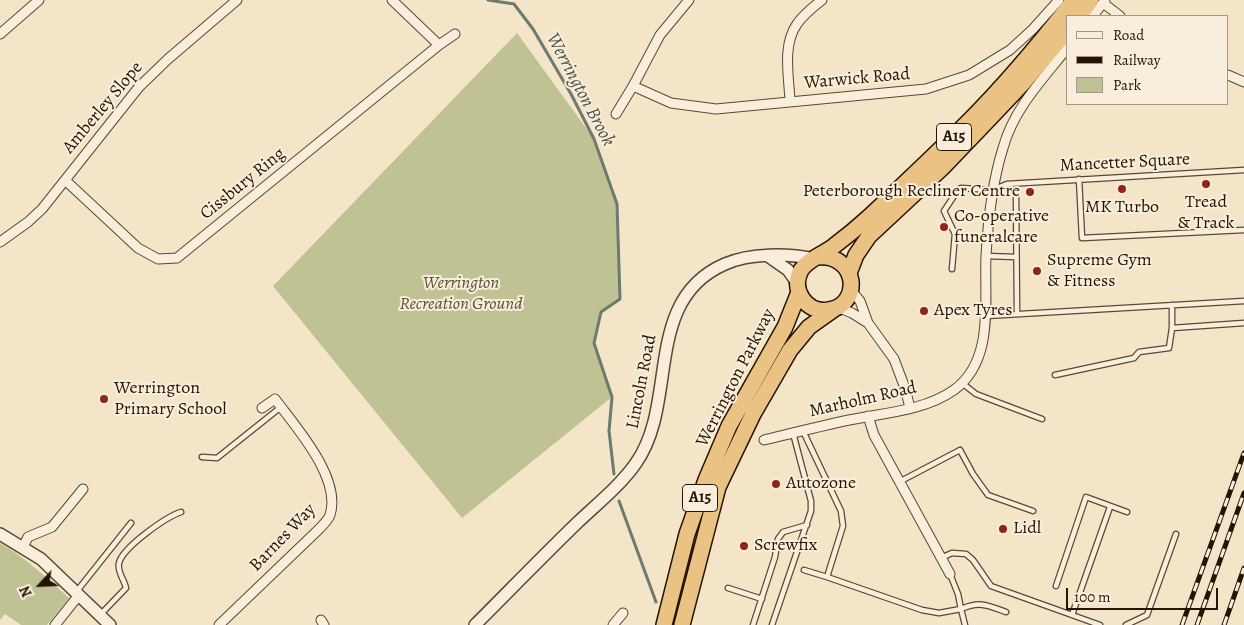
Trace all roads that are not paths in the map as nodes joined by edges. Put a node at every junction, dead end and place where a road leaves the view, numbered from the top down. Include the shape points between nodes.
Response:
1 (39, 0) edge
2 (237, 0) edge
3 (392, 0) edge
4 (689, 0) edge
5 (822, 0) edge
6 (1059, 0) edge
7 (1074, 0) edge
8 (1100, 1) edge
9 (1079, 15) edge
10 (1093, 15) edge
11 (1119, 15) edge
12 (1066, 32) edge
13 (0, 34) edge
14 (455, 34) dead end
15 (439, 46) junction
16 (1066, 50) edge
17 (1229, 75) edge
18 (1244, 82) edge
19 (633, 86) junction
20 (790, 101) junction
21 (616, 114) dead end
22 (1244, 170) edge
23 (65, 180) junction
24 (1079, 180) junction
25 (992, 190) junction
26 (1016, 190) dead end
27 (1244, 230) edge
28 (0, 242) edge
29 (768, 256) junction
30 (986, 256) junction
31 (1016, 257) junction
32 (816, 258) junction
33 (952, 269) dead end
34 (849, 273) junction
35 (798, 288) junction
36 (851, 290) junction
37 (1244, 301) edge
38 (1172, 305) junction
39 (836, 308) junction
40 (1017, 314) junction
41 (985, 316) junction
42 (868, 323) junction
43 (1244, 323) edge
44 (1172, 328) junction
45 (1055, 375) dead end
46 (962, 383) junction
47 (281, 407) junction
48 (262, 408) dead end
49 (910, 408) junction
50 (868, 416) junction
51 (1042, 419) dead end
52 (803, 431) junction
53 (793, 433) junction
54 (764, 440) dead end
55 (202, 457) dead end
56 (899, 482) junction
57 (83, 489) dead end
58 (1110, 507) junction
59 (181, 512) dead end
60 (1033, 512) dead end
61 (1127, 512) dead end
62 (131, 524) dead end
63 (807, 525) junction
64 (0, 534) edge
65 (1176, 534) dead end
66 (23, 547) junction
67 (941, 558) junction
68 (804, 570) dead end
69 (950, 574) joint
70 (827, 577) junction
71 (1056, 586) dead end
72 (728, 588) dead end
73 (78, 593) junction
74 (762, 598) junction
75 (960, 609) junction
76 (1006, 612) dead end
77 (623, 613) dead end
78 (100, 615) junction
79 (1072, 615) junction
80 (224, 623) edge
81 (55, 625) edge
82 (110, 625) edge
83 (475, 625) edge
84 (613, 625) edge
85 (664, 625) edge
86 (682, 625) edge
87 (753, 625) edge
88 (772, 625) edge
89 (965, 625) edge
90 (1100, 625) edge
91 (1126, 625) edge

1 - 13 street
2 - 23 street, Amberley Slope via 139,87
3 - 15 street
4 - 19 street via 660,35
5 - 20 street via 796,25 788,43
6 - 20 street, Warwick Road via 1010,50 969,75 926,89
7 - 32 highway, A15 via 971,120 860,225
8 - 9 highway
8 - 10 street
8 - 11 street
12 - 34 highway, A15 via 942,168 869,236
14 - 15 street, Cissbury Ring
15 - 23 street, Cissbury Ring via 177,258 158,259 138,248
16 - 25 street, Marholm Road via 1018,112 1003,148
17 - 18 street
19 - 20 street, Warwick Road via 672,102 716,109
19 - 21 street
22 - 24 lane, Mancetter Square
23 - 28 street, Amberley Slope via 42,209
24 - 25 lane, Mancetter Square via 1007,184
24 - 27 lane via 1082,238
25 - 30 street, Marholm Road
25 - 33 lane via 961,188 946,206 944,214 955,234
26 - 31 lane
29 - 32 street, Lincoln Road via 793,254
29 - 35 street via 788,270
29 - 83 street, Lincoln Road via 748,256 731,261 694,285 678,308 671,327 652,430 636,463 614,489
30 - 31 lane
30 - 41 street, Marholm Road
31 - 40 lane
32 - 34 highway via 827,256 835,259
32 - 35 highway, A15 via 802,269
34 - 36 highway
35 - 39 highway via 802,298 814,308
35 - 85 highway, Werrington Parkway / A15 via 785,327 729,426 706,480 687,534
36 - 39 highway, A15 via 845,302
36 - 42 street via 860,301
37 - 38 lane
38 - 40 lane
38 - 44 lane
39 - 42 street
39 - 86 highway, Werrington Parkway / A15 via 800,336 752,414 718,487
40 - 41 lane
41 - 46 street, Marholm Road via 984,338 977,360
42 - 49 street via 894,359
43 - 44 lane
44 - 45 lane via 1169,348 1139,352 1134,358
46 - 49 street, Marholm Road via 926,404
46 - 51 lane via 976,394
47 - 48 street via 275,399
47 - 55 lane via 218,458
47 - 80 street, Barnes Way via 316,455 329,481 330,516
49 - 50 street, Marholm Road
50 - 52 street, Marholm Road
50 - 56 street via 874,435
52 - 53 street, Marholm Road
52 - 70 lane via 841,511 843,526
53 - 54 street, Marholm Road
53 - 63 lane via 811,501
56 - 60 lane via 960,450 988,495
56 - 67 street
57 - 66 street via 52,526 28,537
58 - 61 lane
58 - 71 lane via 1086,497
58 - 79 lane
59 - 78 lane via 129,547 119,563 126,588
62 - 73 lane
63 - 74 lane via 783,532 778,539
63 - 88 lane
64 - 66 street
65 - 91 lane via 1147,615
66 - 73 street via 43,560
67 - 69 street
67 - 79 lane via 952,553 966,554 974,560 991,586
68 - 70 lane
69 - 75 lane
70 - 75 lane via 922,610 939,613
72 - 74 lane
73 - 78 street
73 - 81 street
74 - 87 lane
75 - 76 lane via 980,604
75 - 89 lane
77 - 84 street
78 - 82 street
79 - 90 lane

